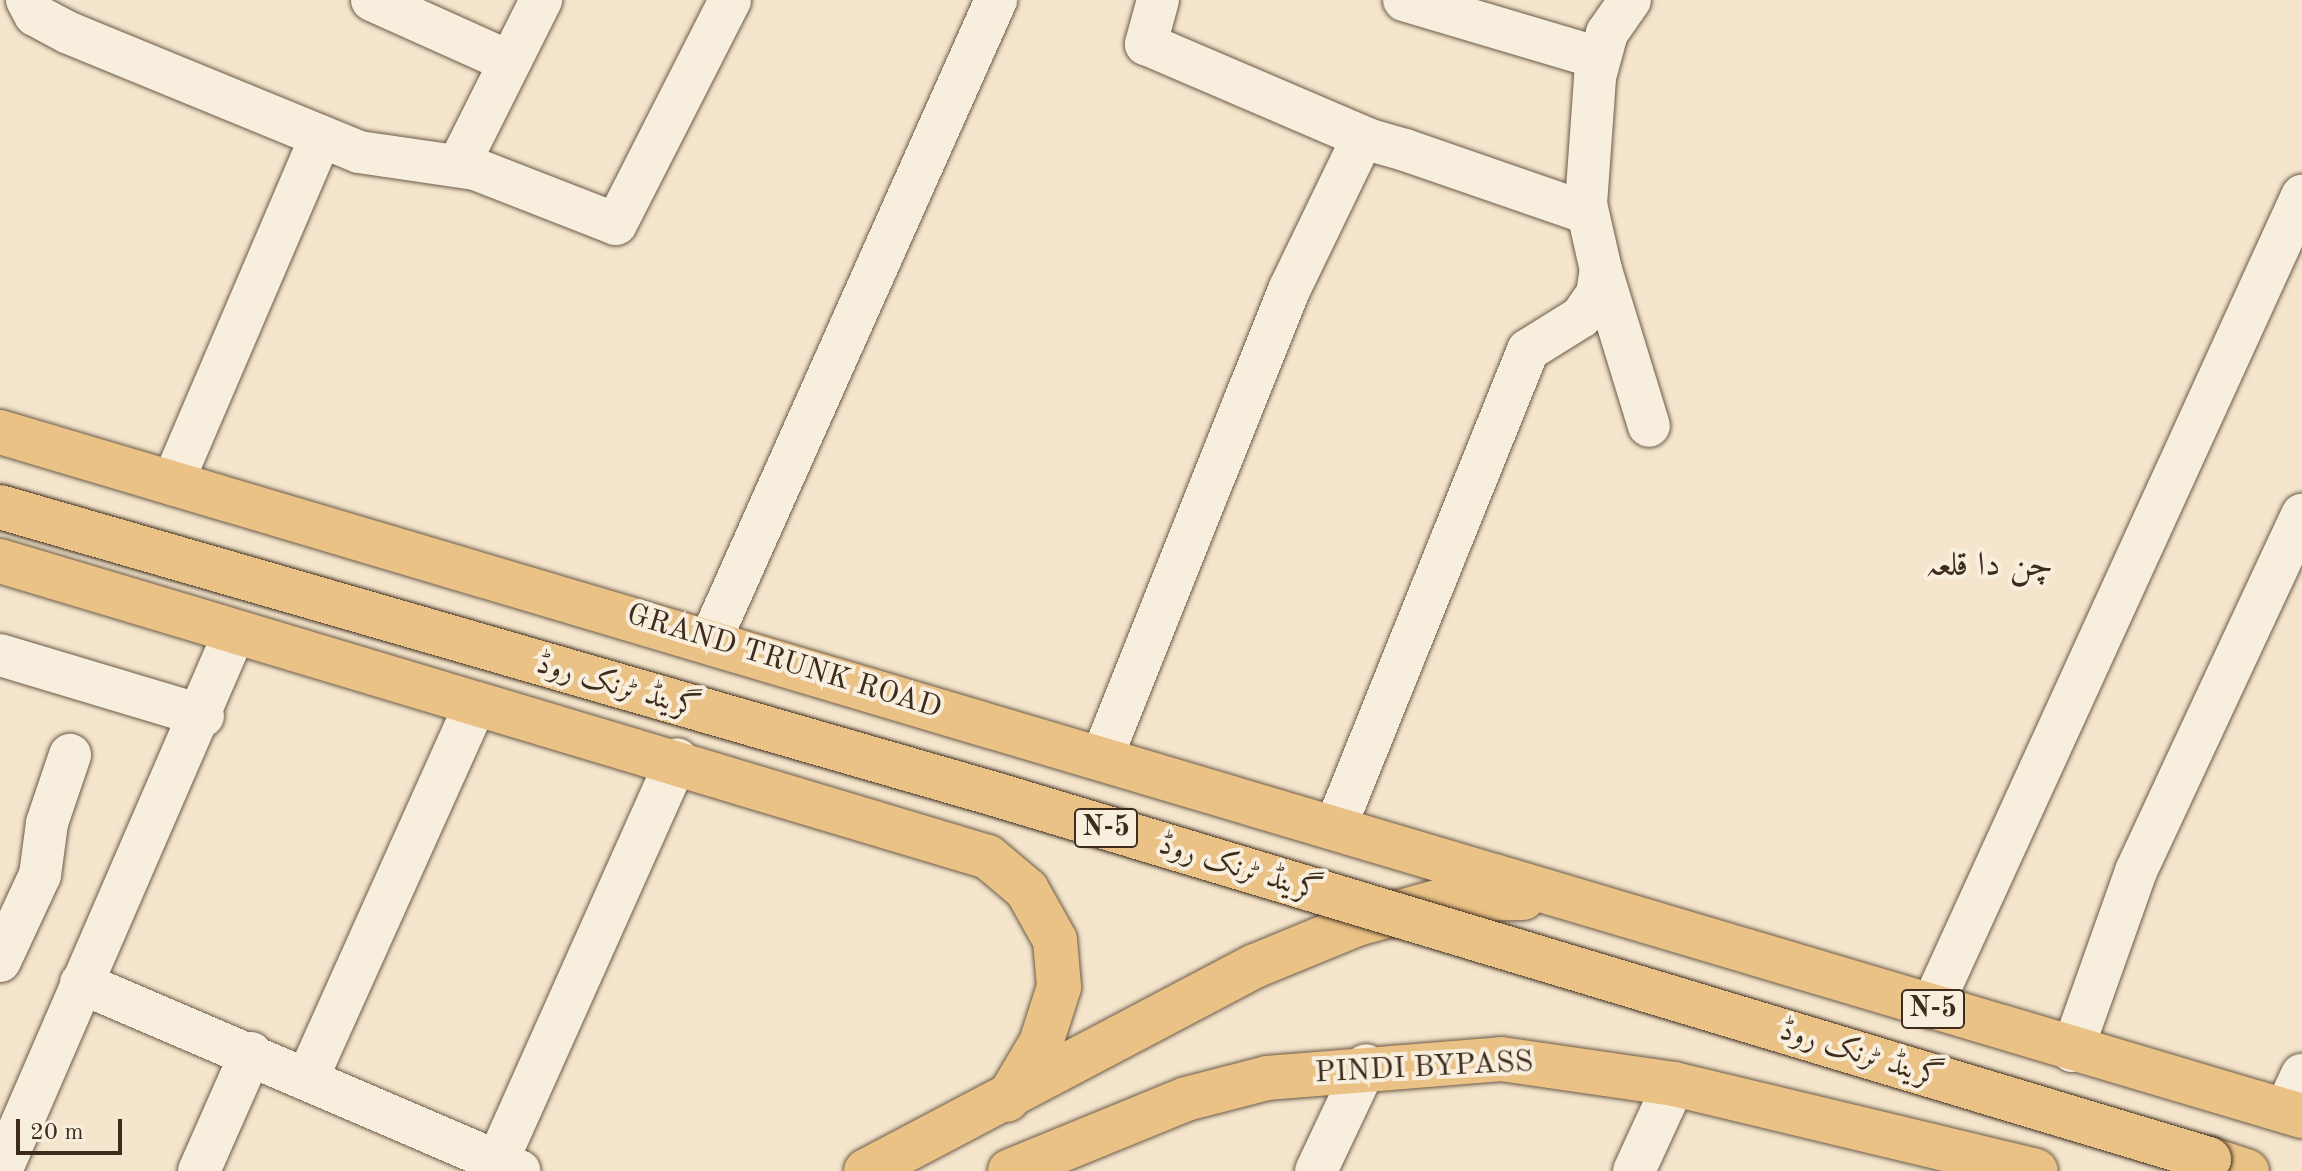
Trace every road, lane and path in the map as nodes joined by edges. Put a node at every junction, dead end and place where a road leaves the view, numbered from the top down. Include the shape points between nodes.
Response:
1 (27, 0) edge
2 (372, 0) edge
3 (541, 0) edge
4 (730, 0) edge
5 (996, 0) edge
6 (1158, 0) edge
7 (1404, 0) edge
8 (1630, 0) edge
9 (1599, 58) junction
10 (510, 62) junction
11 (321, 137) junction
12 (1370, 140) junction
13 (458, 166) junction
14 (2302, 196) edge
15 (1587, 213) junction
16 (1601, 270) junction
17 (1649, 426) dead end
18 (0, 432) edge
19 (172, 484) junction
20 (0, 507) edge
21 (2302, 515) edge
22 (0, 561) edge
23 (233, 636) junction
24 (710, 641) junction
25 (0, 655) edge
26 (474, 708) junction
27 (203, 716) junction
28 (70, 755) dead end
29 (1102, 757) junction
30 (677, 759) junction
31 (1335, 828) junction
32 (1566, 897) junction
33 (0, 961) edge
34 (81, 983) junction
35 (1931, 1008) junction
36 (2072, 1051) junction
37 (251, 1053) junction
38 (1366, 1065) junction
39 (308, 1077) junction
40 (1674, 1084) junction
41 (1007, 1100) junction
42 (2296, 1101) edge
43 (2228, 1165) edge
44 (503, 1168) edge
45 (1, 1171) edge
46 (199, 1171) edge
47 (866, 1171) edge
48 (1010, 1171) edge
49 (1316, 1171) edge
50 (1634, 1171) edge
51 (2034, 1171) edge

1 - 11 street via 46,23
2 - 10 street
3 - 10 street
4 - 13 street via 619,222
5 - 24 street
6 - 12 street via 1146,44
7 - 9 street
8 - 9 street
9 - 15 street
10 - 13 street
11 - 13 street via 394,163
11 - 19 street
12 - 15 street
12 - 29 street via 1354,153 1289,290
14 - 35 street
15 - 16 street
16 - 17 street
16 - 31 street via 1589,309 1528,350
18 - 19 highway, GRAND TRUNK ROAD / N-5
19 - 24 highway, GRAND TRUNK ROAD / N-5
20 - 43 highway, گرینڈ ٹرنک روڈ / N-5, bridge via 991,793
21 - 36 street via 2136,871
22 - 23 highway
23 - 26 highway
23 - 27 street
24 - 29 highway, GRAND TRUNK ROAD / N-5
25 - 27 street
26 - 30 highway
26 - 39 street
27 - 34 street
28 - 33 street via 47,823 40,875
29 - 31 highway, GRAND TRUNK ROAD / N-5
30 - 41 highway via 988,857 1027,890 1055,940 1059,987 1041,1043
30 - 44 street
31 - 32 highway, GRAND TRUNK ROAD / N-5
32 - 35 highway, N-5
32 - 41 highway, N-5 via 1448,899 1357,924 1241,973
34 - 37 street
34 - 45 street
35 - 36 highway, N-5
36 - 42 highway, N-5
37 - 39 street
37 - 46 street
38 - 40 highway, PINDI BYPASS via 1541,1061
38 - 48 highway, PINDI BYPASS via 1186,1099
38 - 49 street
39 - 44 street
40 - 50 street
40 - 51 highway, PINDI BYPASS
41 - 47 highway, N-5

